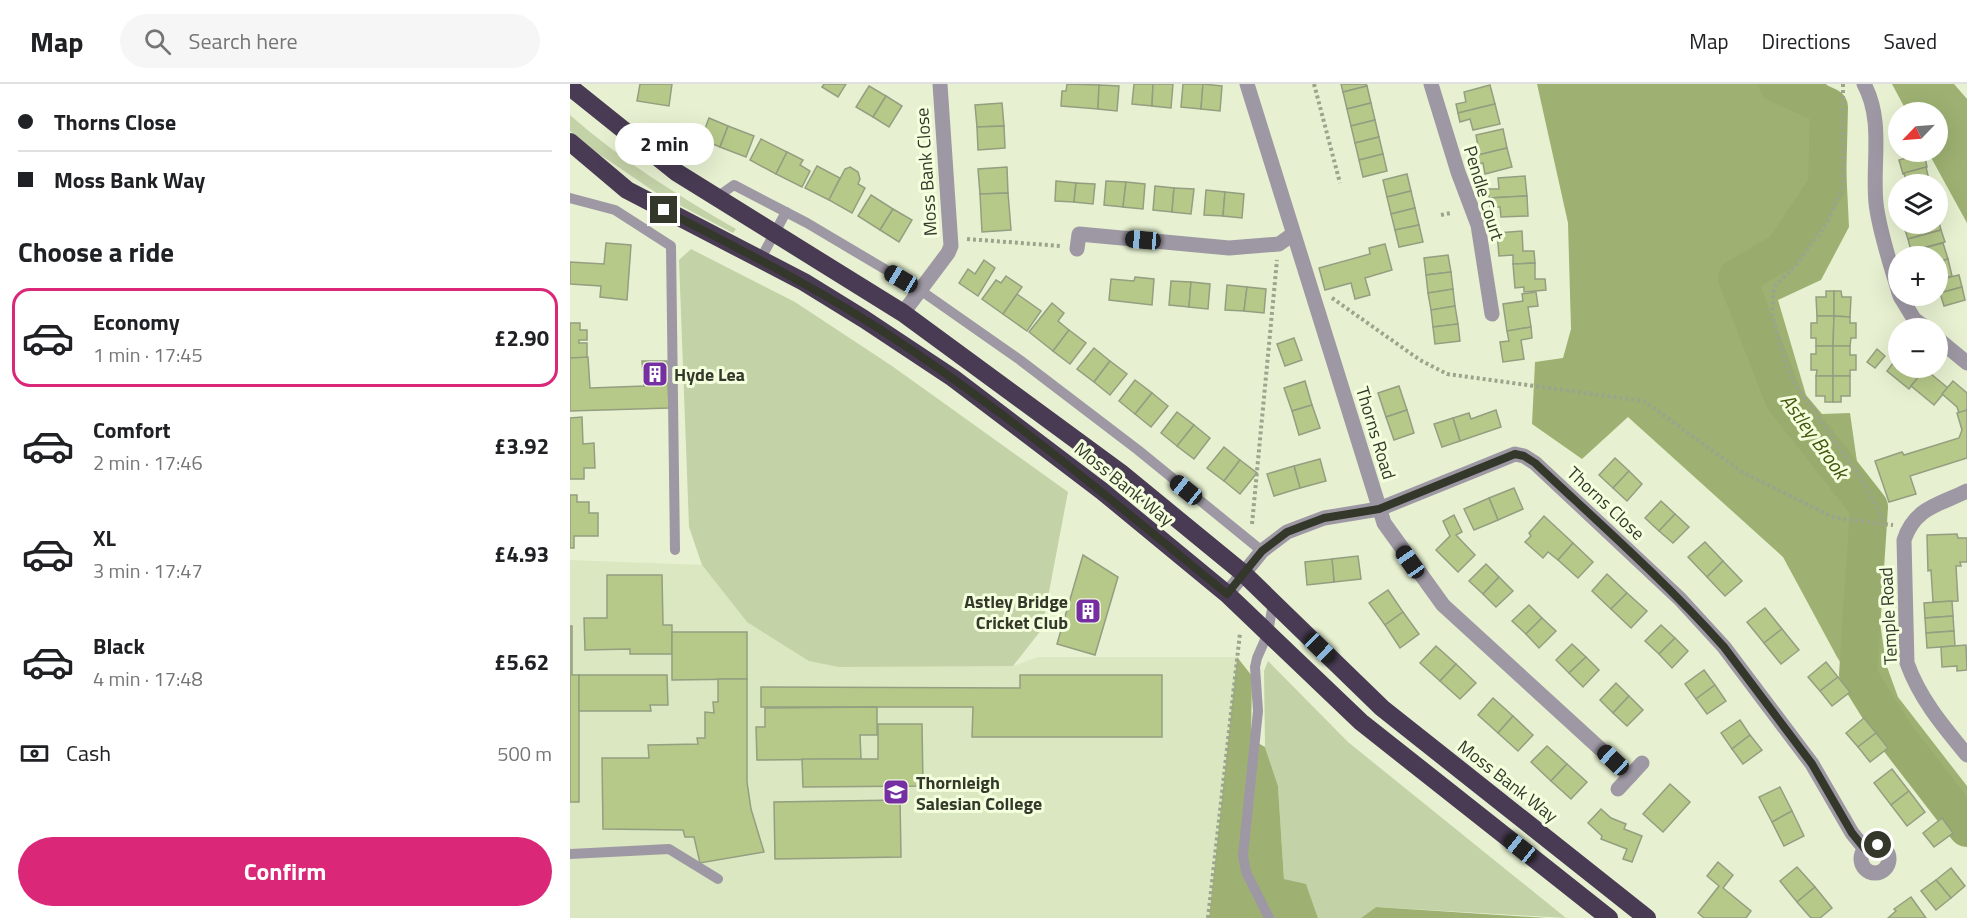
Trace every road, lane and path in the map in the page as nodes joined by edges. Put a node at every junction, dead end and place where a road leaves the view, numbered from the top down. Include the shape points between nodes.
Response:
1 (940, 84) edge
2 (1247, 84) edge
3 (1314, 84) edge
4 (1431, 84) edge
5 (1843, 84) edge
6 (1864, 84) edge
7 (570, 87) edge
8 (570, 142) edge
9 (1340, 183) dead end
10 (717, 197) junction
11 (570, 198) edge
12 (786, 212) junction
13 (1452, 213) dead end
14 (1441, 216) dead end
15 (775, 233) junction
16 (1293, 234) junction
17 (951, 237) junction
18 (1279, 244) junction
19 (1077, 249) joint
20 (1888, 251) edge
21 (760, 260) junction
22 (1310, 283) junction
23 (920, 290) junction
24 (903, 313) junction
25 (1492, 315) dead end
26 (1948, 347) edge
27 (1967, 363) edge
28 (1966, 493) edge
29 (1379, 509) junction
30 (1256, 547) junction
31 (675, 550) dead end
32 (1243, 573) junction
33 (1227, 594) junction
34 (1274, 603) junction
35 (1250, 616) junction
36 (1268, 633) junction
37 (1967, 755) edge
38 (1642, 763) dead end
39 (1630, 776) junction
40 (1618, 789) dead end
41 (1865, 849) dead end
42 (570, 854) edge
43 (718, 879) dead end
44 (1208, 918) edge
45 (1269, 918) edge
46 (1609, 918) edge
47 (1647, 918) edge

1 - 17 street, Moss Bank Close
2 - 16 street, Thorns Road
3 - 9 path
4 - 25 street, Pendle Court via 1478,225
5 - 22 path via 1843,186 1827,223 1797,264 1774,287 1772,314 1795,384 1860,477 1886,523 1834,518 1742,472 1644,401 1447,374 1420,360
6 - 20 street via 1876,118 1876,205
7 - 10 highway, Moss Bank Way via 676,172
8 - 21 highway, Moss Bank Way via 627,190
10 - 12 lane, Moss Bank Way via 734,185
10 - 15 highway, Moss Bank Way
11 - 31 lane via 615,210 671,246
12 - 15 lane
12 - 23 lane, Moss Bank Way
13 - 14 path
15 - 21 lane
15 - 24 highway, Moss Bank Way
16 - 18 street
16 - 22 street, Thorns Road
17 - 19 path
17 - 23 street, Moss Bank Close via 948,253
18 - 19 street via 1229,248 1079,234
18 - 30 path
21 - 33 highway, Moss Bank Way via 804,282 953,378 1102,491
22 - 29 street, Thorns Road
23 - 24 street, Moss Bank Close
23 - 30 lane, Moss Bank Way via 1138,450
24 - 32 highway, Moss Bank Way via 1121,473
26 - 27 street
28 - 37 street, Temple Road via 1915,518 1904,540 1907,663 1928,707
29 - 30 street, Thorns Close via 1324,518
29 - 39 street, Thorns Road via 1387,529 1443,605
29 - 41 street, Thorns Close via 1515,454 1535,463 1680,598 1724,647 1812,764
30 - 32 street, Thorns Close
32 - 33 street, Thorns Close
32 - 34 highway, Moss Bank Way
33 - 35 highway, Moss Bank Way
34 - 36 lane
34 - 47 highway, Moss Bank Way via 1382,708
35 - 36 highway, Moss Bank Way
35 - 44 path via 1240,634
36 - 45 lane via 1255,667 1258,711 1243,855 1246,872
36 - 46 highway, Moss Bank Way via 1361,722
38 - 39 street
39 - 40 street
42 - 43 lane via 669,849

